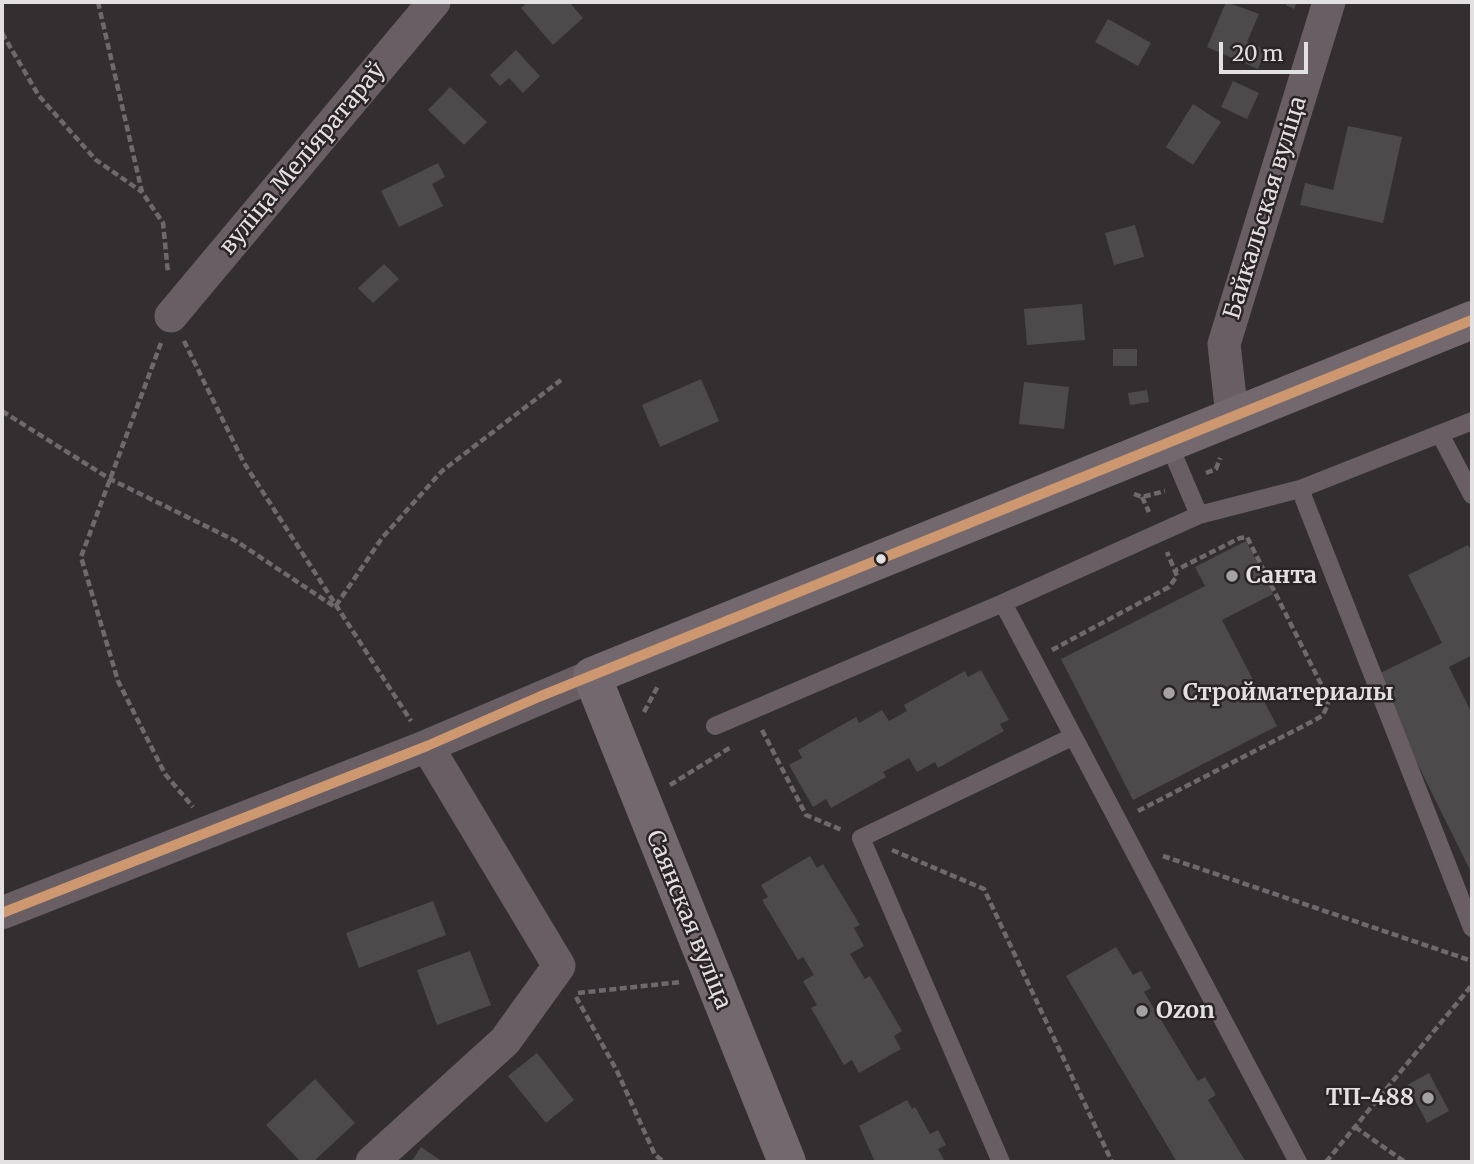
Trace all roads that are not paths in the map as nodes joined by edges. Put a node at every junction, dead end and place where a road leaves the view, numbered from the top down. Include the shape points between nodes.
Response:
1 (434, 2) edge
2 (1329, 2) edge
3 (171, 316) road end
4 (1472, 320) edge
5 (1221, 421) junction
6 (1472, 421) edge
7 (1440, 434) junction
8 (1168, 442) junction
9 (1300, 489) junction
10 (1472, 495) edge
11 (1199, 514) junction
12 (1003, 603) junction
13 (592, 676) junction
14 (715, 726) dead end
15 (1072, 737) junction
16 (427, 746) junction
17 (2, 913) edge
18 (1472, 928) edge
19 (372, 1162) edge
20 (787, 1162) edge
21 (1001, 1162) edge
22 (1298, 1162) edge

1 - 3 street, вуліца Меліяратараў
2 - 5 street, Байкальская вуліца via 1224,344
4 - 5 main road
5 - 8 main road
6 - 7 lane
7 - 9 lane
7 - 10 lane
8 - 11 lane
8 - 13 main road
9 - 11 lane
9 - 18 lane
11 - 12 lane
12 - 14 lane
12 - 15 lane
13 - 16 street
13 - 20 main road, Саянская вуліца
15 - 21 lane via 862,838
15 - 22 lane
16 - 17 street
16 - 19 street via 566,980

